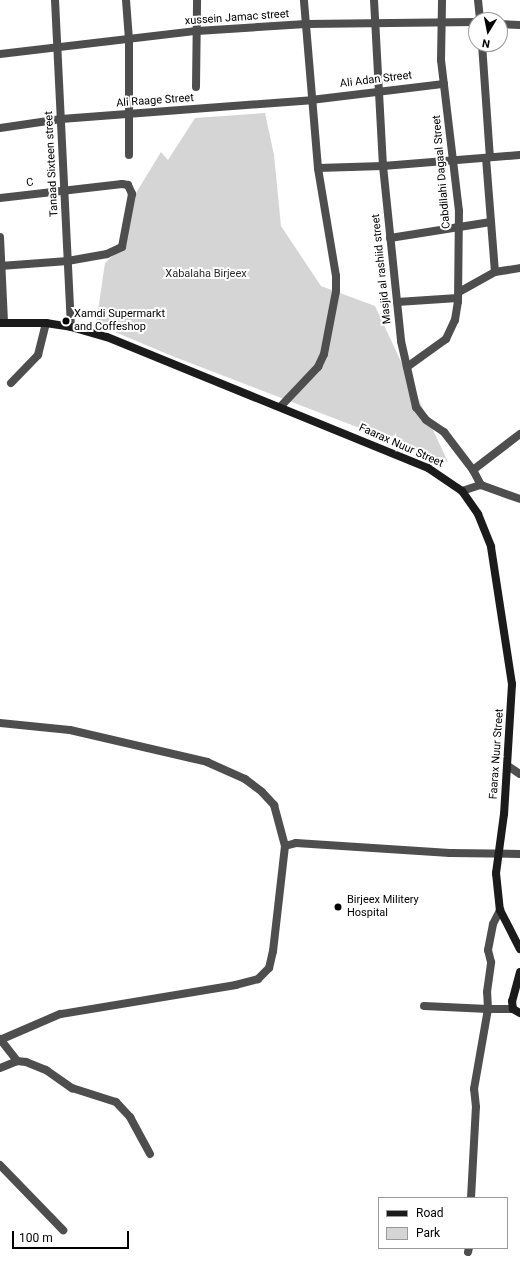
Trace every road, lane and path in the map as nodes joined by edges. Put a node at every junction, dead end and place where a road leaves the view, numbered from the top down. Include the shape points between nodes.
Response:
1 (55, 0) edge
2 (126, 0) edge
3 (197, 0) edge
4 (304, 0) edge
5 (374, 0) edge
6 (442, 0) edge
7 (478, 0) edge
8 (479, 12) edge
9 (442, 21) junction
10 (468, 22) edge
11 (306, 24) junction
12 (375, 24) junction
13 (508, 24) edge
14 (520, 25) edge
15 (197, 31) junction
16 (129, 40) junction
17 (57, 49) junction
18 (482, 52) edge
19 (0, 54) edge
20 (444, 84) junction
21 (196, 87) dead end
22 (378, 90) junction
23 (311, 100) junction
24 (128, 114) junction
25 (61, 119) junction
26 (0, 128) edge
27 (129, 155) dead end
28 (520, 155) edge
29 (488, 157) junction
30 (451, 160) junction
31 (383, 166) junction
32 (318, 168) junction
33 (64, 189) junction
34 (0, 198) edge
35 (491, 222) junction
36 (458, 228) junction
37 (0, 237) edge
38 (390, 238) junction
39 (68, 261) junction
40 (1, 266) edge
41 (520, 268) edge
42 (495, 272) junction
43 (459, 295) junction
44 (397, 302) junction
45 (2, 323) edge
46 (46, 323) junction
47 (71, 326) junction
48 (407, 367) junction
49 (11, 383) dead end
50 (281, 406) junction
51 (520, 434) edge
52 (473, 470) junction
53 (481, 485) junction
54 (462, 490) junction
55 (520, 499) edge
56 (0, 723) edge
57 (508, 766) junction
58 (520, 774) edge
59 (285, 846) junction
60 (499, 852) junction
61 (520, 854) edge
62 (500, 910) junction
63 (520, 949) edge
64 (520, 972) edge
65 (424, 1006) dead end
66 (488, 1009) junction
67 (517, 1011) edge
68 (0, 1039) edge
69 (17, 1061) junction
70 (0, 1068) edge
71 (150, 1154) dead end
72 (0, 1165) edge
73 (471, 1197) edge
74 (63, 1230) dead end

1 - 17 street, Tanaad Sixteen street
2 - 16 street
3 - 15 street
4 - 11 street
5 - 12 street, Masjid al rashiid street
6 - 9 street, Cabdilahi Dagaal Street
7 - 8 street
9 - 10 street, xussein Jamac street
9 - 12 street, xussein Jamac street
9 - 20 street, Cabdilahi Dagaal Street via 441,60
11 - 12 street, xussein Jamac street
11 - 15 street, xussein Jamac street
11 - 23 street
12 - 22 street, Masjid al rashiid street
13 - 14 street
15 - 16 street, xussein Jamac street
15 - 21 street
16 - 17 street, xussein Jamac street
16 - 24 street
17 - 19 street, xussein Jamac street
17 - 25 street, Tanaad Sixteen street
18 - 29 street
20 - 22 street, Ali Adan Street
20 - 30 street, Cabdilahi Dagaal Street
22 - 23 street, Ali Adan Street
22 - 31 street, Masjid al rashiid street
23 - 24 street, Ali Raage Street
23 - 32 street
24 - 25 street, Ali Raage Street
24 - 27 street
25 - 26 street, Ali Raage Street
25 - 33 street, Tanaad Sixteen street
28 - 29 street
29 - 30 street
29 - 35 street
30 - 31 street
30 - 36 street, Cabdilahi Dagaal Street
31 - 32 street
31 - 38 street, Masjid al rashiid street
32 - 50 street via 336,276 336,292 324,354 318,368
33 - 34 street, C
33 - 39 street, Tanaad Sixteen street
33 - 39 street, C via 122,184 128,185 132,194 122,247 107,254
35 - 36 street
35 - 42 street
36 - 38 street
36 - 43 street, Cabdilahi Dagaal Street
37 - 40 street
38 - 44 street, Masjid al rashiid street
39 - 40 street
39 - 47 street, Tanaad Sixteen street
40 - 45 street
41 - 42 street
42 - 43 street
43 - 44 street
43 - 48 street, Cabdilahi Dagaal Street via 455,320 446,339
44 - 48 street, Masjid al rashiid street
45 - 46 main road, Faarax Nuur Street
46 - 47 main road, Faarax Nuur Street
46 - 49 street via 38,355
47 - 50 main road, Faarax Nuur Street via 107,337
48 - 52 street, Masjid al rashiid street via 416,407 426,420 444,432
50 - 54 main road, Faarax Nuur Street via 428,468
51 - 52 street
52 - 53 street, Masjid al rashiid street
53 - 54 street
53 - 55 street
54 - 57 main road, Faarax Nuur Street via 478,514 491,547 502,610 512,684
56 - 59 street via 70,730 207,762 245,779 262,792 274,805
57 - 58 street
57 - 60 main road, Faarax Nuur Street
59 - 60 street via 296,843 450,853
59 - 68 street via 273,951 269,968 258,979 236,985 60,1014
60 - 61 street
60 - 62 main road, Faarax Nuur Street via 496,874
62 - 63 main road
62 - 66 street via 493,924 488,950 491,962 487,992
64 - 67 main road via 512,1001
65 - 66 street
66 - 67 street
66 - 73 street via 474,1089 476,1107
68 - 69 street
69 - 70 street
69 - 71 street via 46,1070 72,1088 116,1102 130,1117
72 - 74 street

